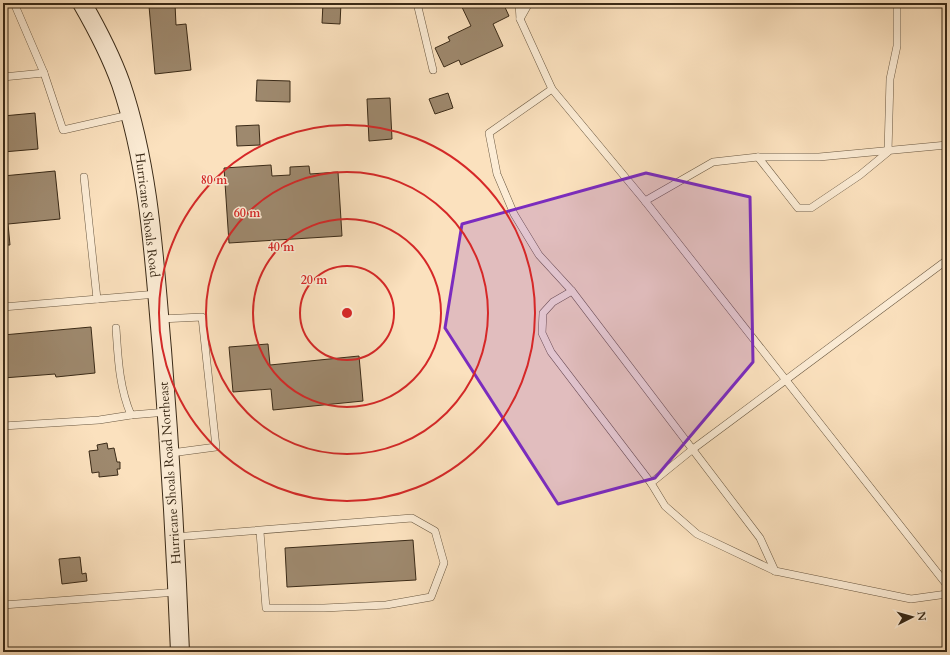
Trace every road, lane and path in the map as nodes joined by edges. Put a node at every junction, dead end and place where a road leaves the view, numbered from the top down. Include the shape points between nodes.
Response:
1 (14, 3) edge
2 (82, 3) edge
3 (417, 3) edge
4 (519, 3) edge
5 (529, 3) edge
6 (897, 3) edge
7 (520, 19) junction
8 (433, 70) dead end
9 (44, 73) junction
10 (3, 77) edge
11 (552, 89) junction
12 (130, 115) junction
13 (947, 145) edge
14 (888, 152) junction
15 (758, 157) junction
16 (84, 177) dead end
17 (645, 201) junction
18 (947, 260) edge
19 (572, 291) junction
20 (157, 294) junction
21 (97, 299) junction
22 (3, 307) edge
23 (159, 319) junction
24 (116, 328) dead end
25 (787, 380) junction
26 (167, 412) junction
27 (131, 415) junction
28 (3, 426) edge
29 (693, 449) junction
30 (170, 453) junction
31 (651, 482) junction
32 (260, 532) junction
33 (174, 538) junction
34 (775, 571) junction
35 (947, 585) edge
36 (178, 592) junction
37 (947, 594) edge
38 (3, 605) edge
39 (180, 652) edge

1 - 9 lane
2 - 12 street, Hurricane Shoals Road via 98,31 121,83
3 - 8 lane
4 - 7 lane
5 - 7 lane
6 - 14 lane via 896,46 890,79
7 - 11 lane
9 - 10 lane
9 - 12 lane via 63,130
11 - 17 lane
11 - 19 lane via 489,133 497,174 514,214 539,254
12 - 20 street, Hurricane Shoals Road via 147,196
13 - 14 lane
14 - 15 lane via 820,157
14 - 15 lane via 860,175 811,208 798,208
15 - 17 lane via 713,162
16 - 21 lane
17 - 25 lane
18 - 25 lane
19 - 29 lane
19 - 31 lane via 553,302 543,313 542,333 551,352
20 - 21 lane
20 - 23 street, Hurricane Shoals Road Northeast
21 - 22 lane
23 - 26 street, Hurricane Shoals Road Northeast
23 - 30 lane via 202,317 216,447
24 - 27 lane via 119,370 125,401
25 - 29 lane
25 - 35 lane
26 - 27 lane
26 - 30 street, Hurricane Shoals Road Northeast
27 - 28 lane via 99,420
29 - 31 lane
29 - 34 lane via 760,538
30 - 33 street, Hurricane Shoals Road Northeast
31 - 34 lane via 665,506 697,534
32 - 32 lane via 412,518 435,531 444,563 432,597 386,605 266,608
32 - 33 lane
33 - 36 street, Hurricane Shoals Road Northeast
34 - 37 lane via 911,599
36 - 38 lane
36 - 39 street, Hurricane Shoals Road Northeast

